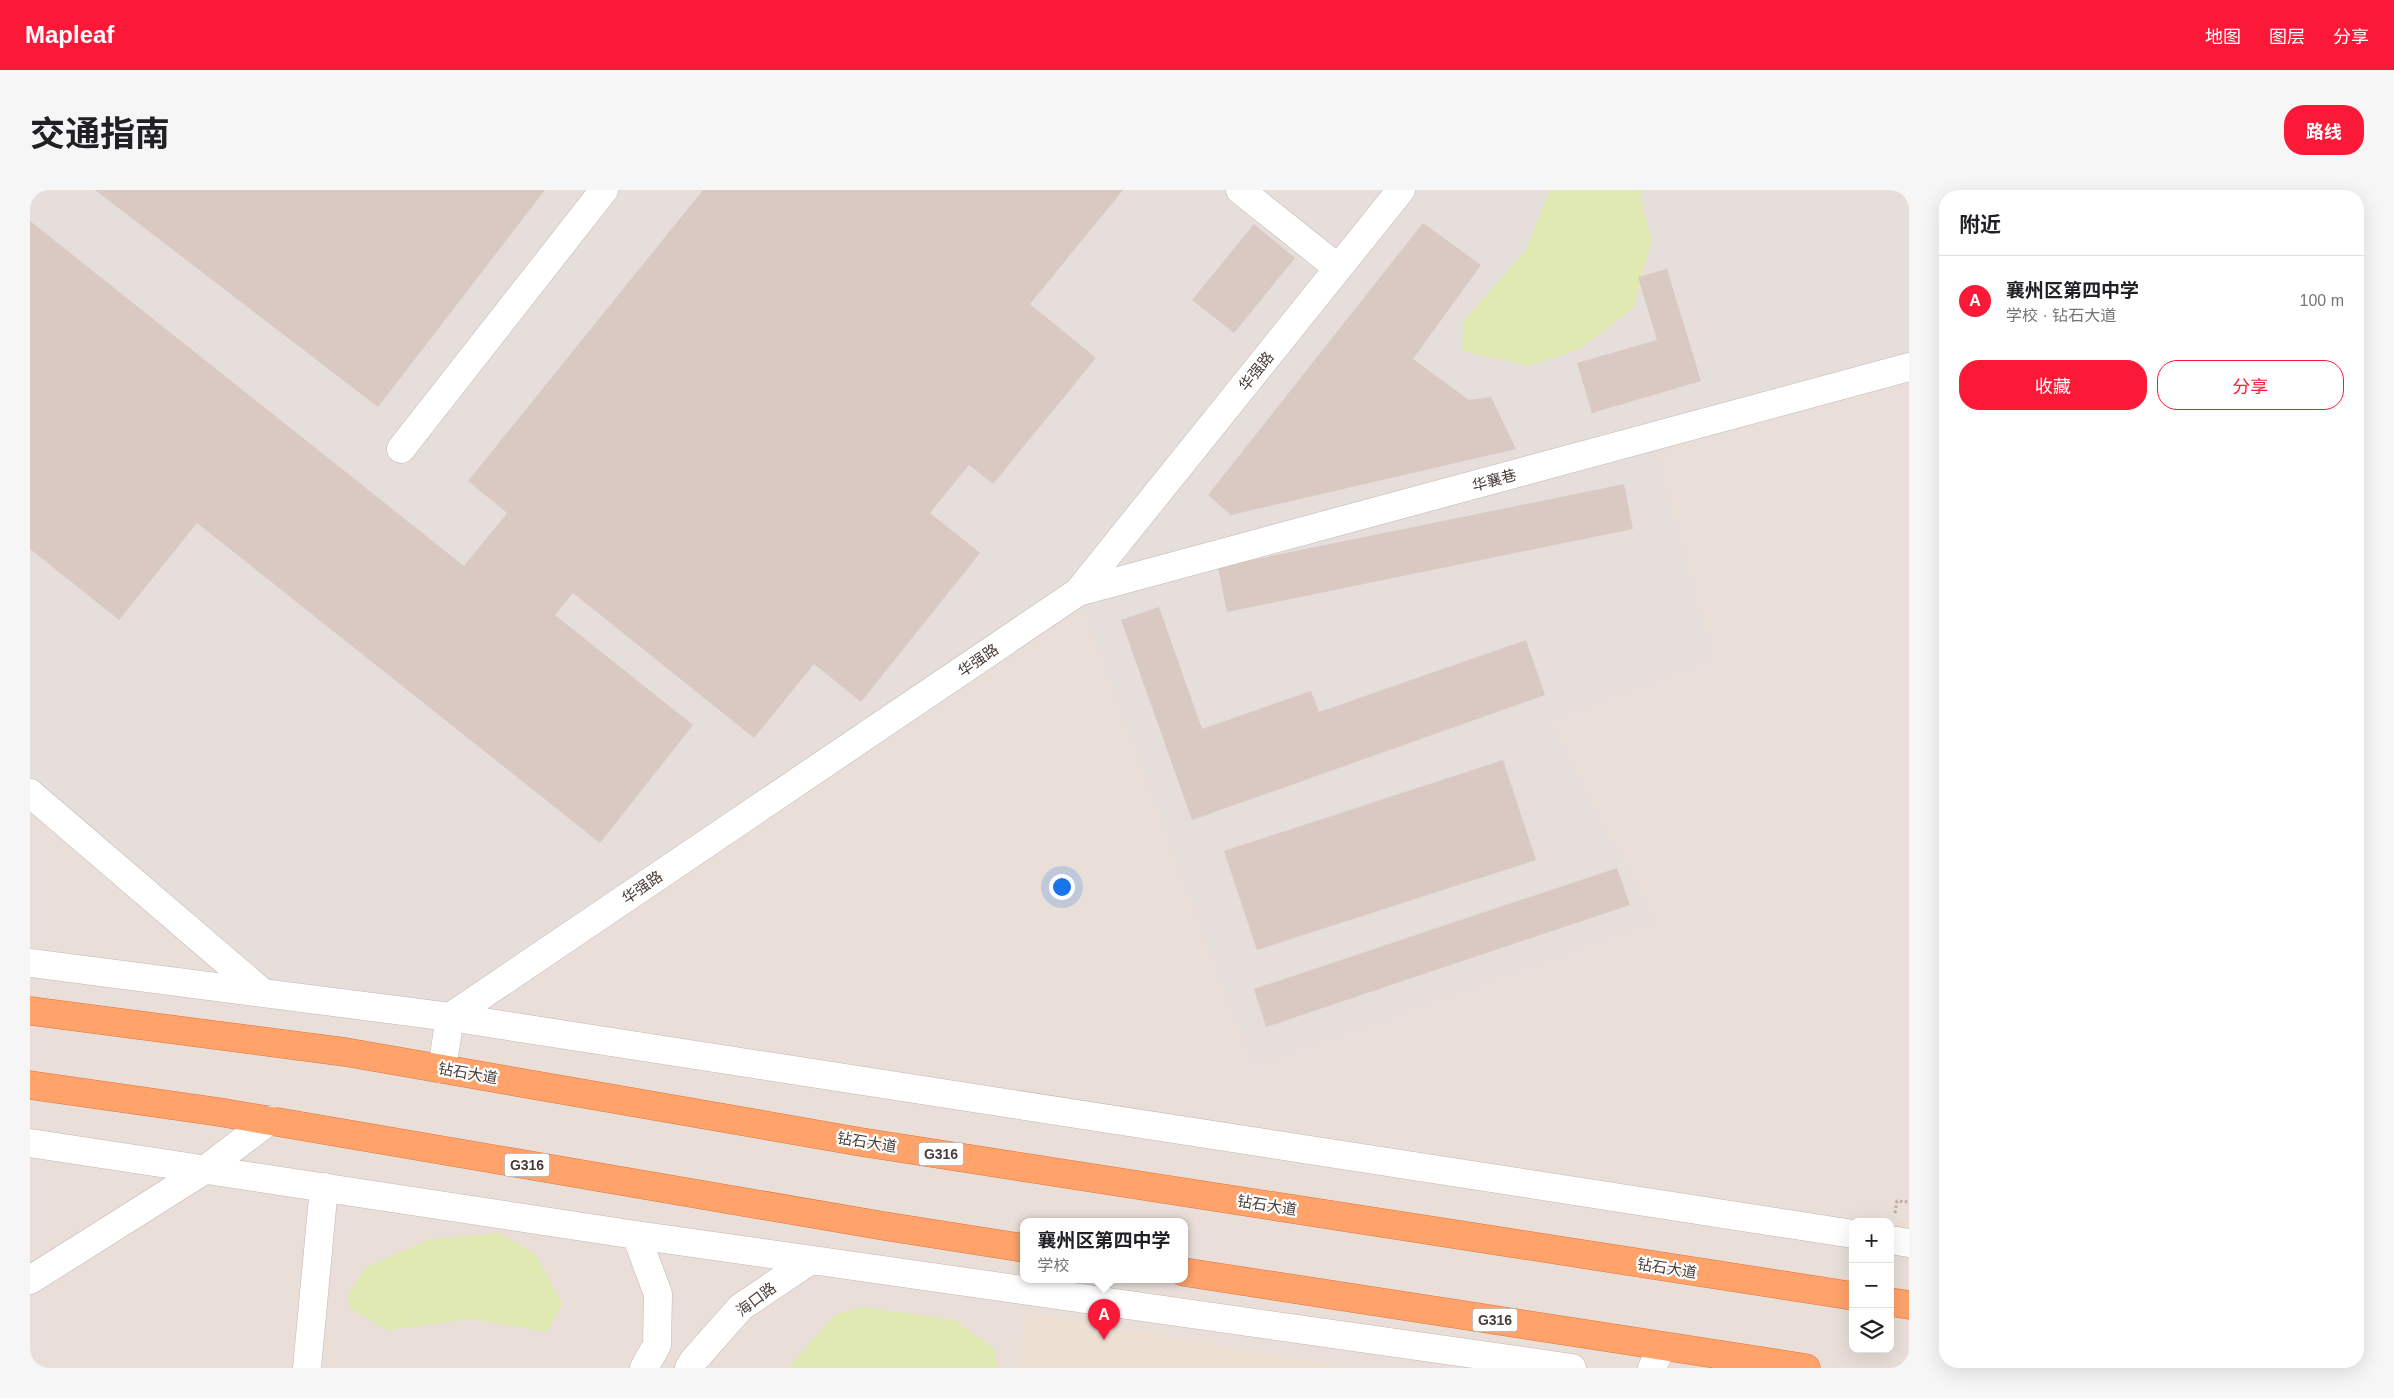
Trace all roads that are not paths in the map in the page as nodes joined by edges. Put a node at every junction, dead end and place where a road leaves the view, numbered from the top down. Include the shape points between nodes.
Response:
1 (604, 190) edge
2 (1240, 190) edge
3 (1401, 190) edge
4 (1338, 268) junction
5 (1909, 367) edge
6 (401, 449) dead end
7 (1078, 592) junction
8 (30, 793) edge
9 (30, 964) edge
10 (263, 993) junction
11 (30, 1011) edge
12 (450, 1017) junction
13 (442, 1069) junction
14 (30, 1085) edge
15 (270, 1120) junction
16 (30, 1144) edge
17 (206, 1170) junction
18 (324, 1187) junction
19 (1849, 1233) edge
20 (636, 1235) junction
21 (1894, 1241) edge
22 (1909, 1243) edge
23 (1020, 1247) edge
24 (811, 1260) junction
25 (1188, 1273) edge
26 (30, 1280) edge
27 (1849, 1295) edge
28 (1894, 1303) edge
29 (1909, 1305) edge
30 (1657, 1357) edge
31 (306, 1368) edge
32 (644, 1368) edge
33 (689, 1368) edge
34 (1572, 1368) edge
35 (1806, 1368) edge

1 - 6 street
2 - 4 street
3 - 4 street, 华强路
4 - 7 street, 华强路
5 - 7 street, 华襄巷
7 - 12 street, 华强路
8 - 10 street
9 - 10 street
10 - 12 street
11 - 13 highway, 钻石大道 / G316 via 345,1052
12 - 13 street
12 - 19 street
13 - 27 highway, 钻石大道 / G316 via 861,1142
14 - 15 highway, G316
15 - 17 street
15 - 23 highway, G316
16 - 17 street
17 - 18 street
17 - 26 street
18 - 20 street
18 - 31 street
20 - 24 street
20 - 32 street via 658,1294 657,1345
21 - 22 street
24 - 33 street, 海口路 via 741,1307
24 - 34 street
25 - 30 highway, G316
28 - 29 highway
30 - 35 highway, G316

